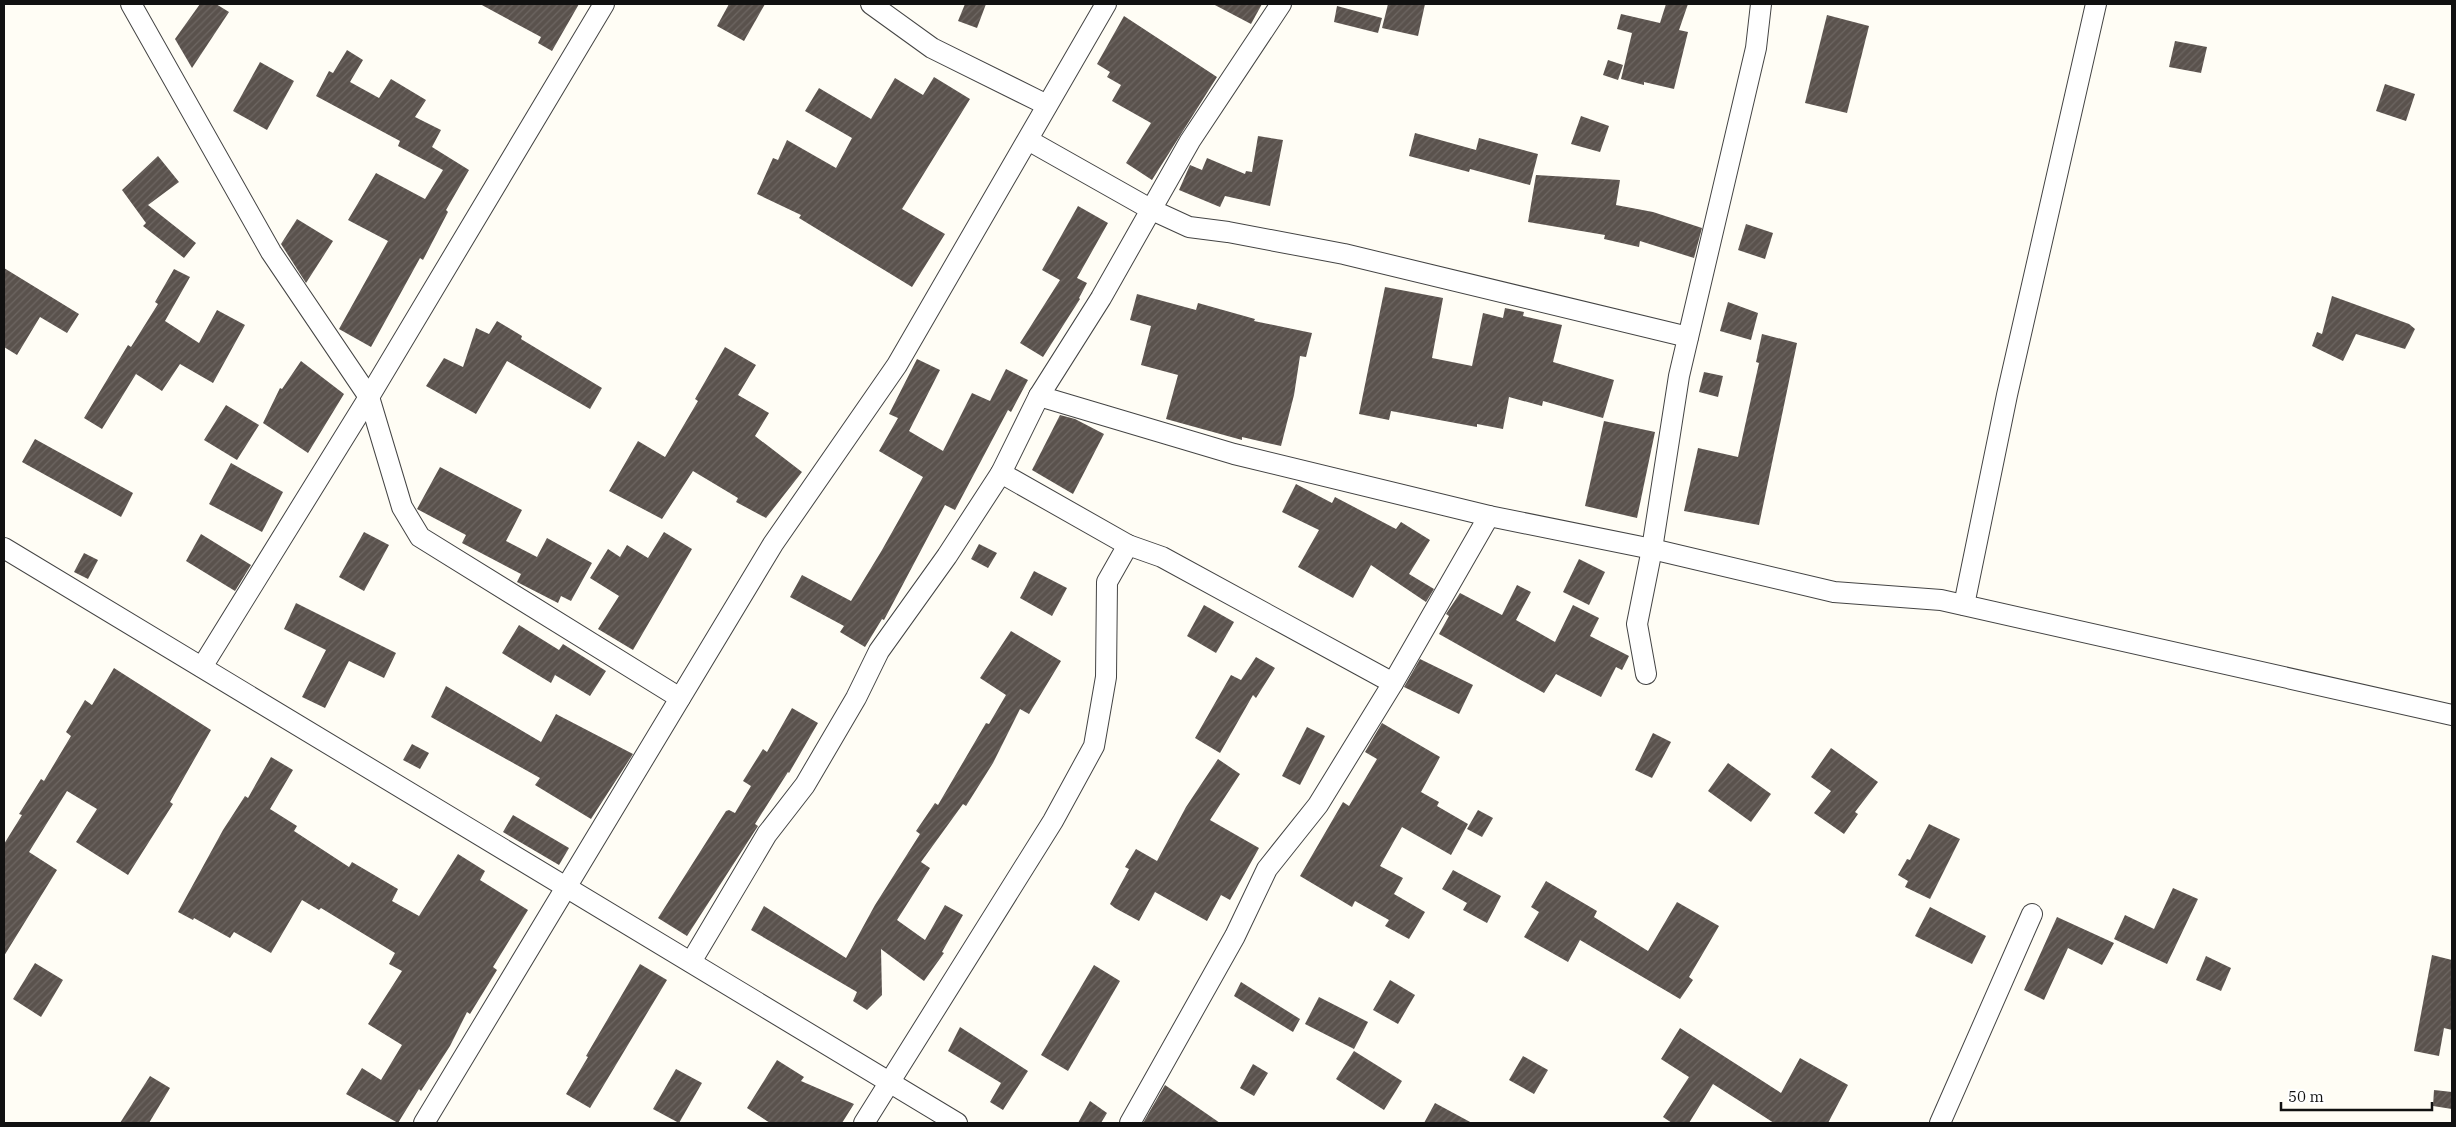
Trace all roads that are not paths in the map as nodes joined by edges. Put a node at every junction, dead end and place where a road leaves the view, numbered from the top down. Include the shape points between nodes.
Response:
1 (131, 4) edge
2 (604, 4) edge
3 (871, 4) edge
4 (1106, 4) edge
5 (1281, 4) edge
6 (1761, 4) edge
7 (2096, 4) edge
8 (1047, 106) junction
9 (1028, 140) junction
10 (1152, 210) junction
11 (1688, 337) junction
12 (1038, 396) junction
13 (369, 397) junction
14 (1001, 473) junction
15 (1489, 516) junction
16 (1128, 545) junction
17 (4, 548) edge
18 (1652, 549) junction
19 (1964, 605) junction
20 (202, 667) junction
21 (1646, 674) dead end
22 (1393, 683) junction
23 (680, 698) junction
24 (2452, 715) edge
25 (566, 886) junction
26 (2032, 914) dead end
27 (691, 962) junction
28 (889, 1082) junction
29 (424, 1123) edge
30 (864, 1123) edge
31 (957, 1123) edge
32 (1130, 1123) edge
33 (1940, 1123) edge

1 - 13 street via 271,252
2 - 13 street
3 - 8 street via 932,48
4 - 8 street
5 - 10 street via 1190,141
6 - 11 street via 1754,58
7 - 19 street
8 - 9 street
9 - 10 street
9 - 23 street via 897,365 773,544
10 - 11 street via 1189,227 1344,254
10 - 12 street via 1101,298
11 - 18 street
12 - 14 street
12 - 15 street via 1234,454
13 - 20 street
13 - 23 street via 402,507 420,538
14 - 16 street
14 - 27 street via 880,650 805,785 767,834
15 - 18 street
15 - 22 street
16 - 22 street via 1162,557
16 - 28 street via 1107,582 1106,677 1094,746 1053,821
17 - 20 street
18 - 19 street via 1834,592 1941,600
18 - 21 street via 1637,624
19 - 24 street
20 - 25 street
22 - 32 street via 1318,805 1266,869 1235,936
23 - 25 street
25 - 27 street
25 - 29 street
26 - 33 street
27 - 28 street
28 - 30 street
28 - 31 street

